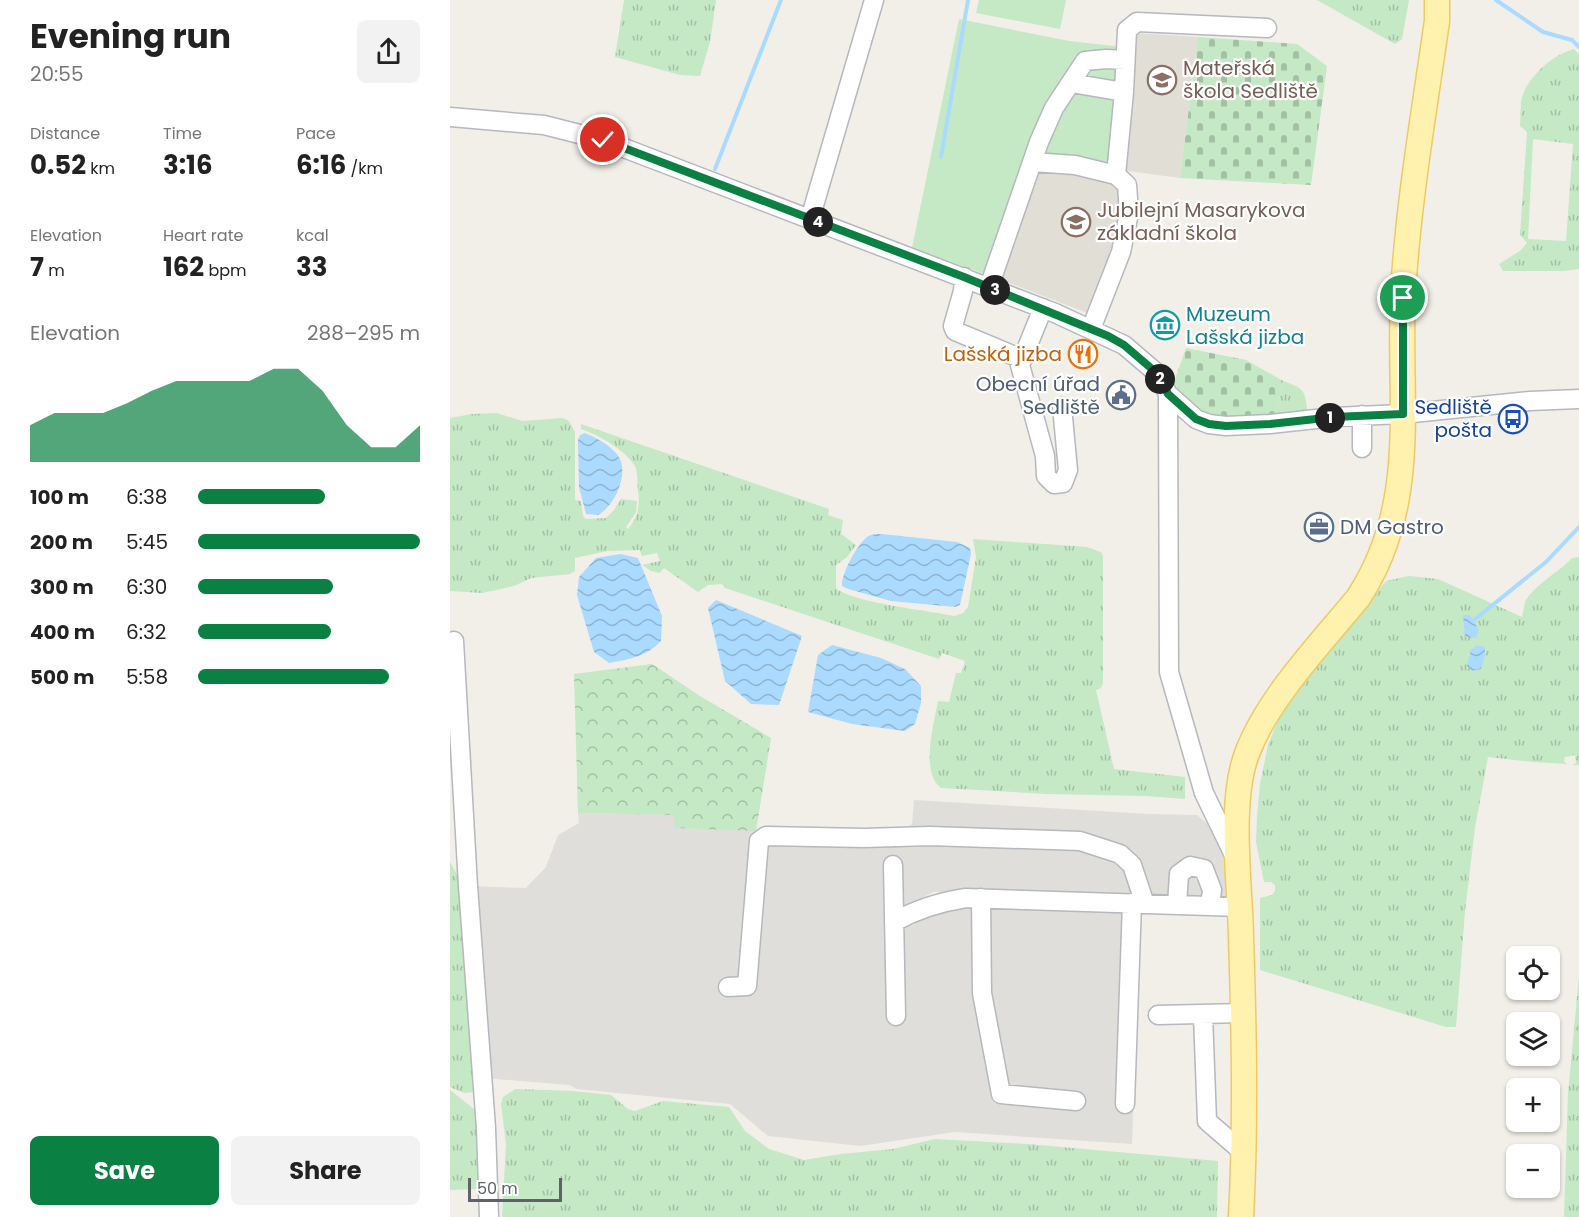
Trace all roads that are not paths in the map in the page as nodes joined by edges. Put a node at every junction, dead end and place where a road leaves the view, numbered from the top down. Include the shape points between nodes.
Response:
1 (874, 0) edge
2 (1437, 0) edge
3 (1267, 27) dead end
4 (1125, 60) junction
5 (1071, 82) junction
6 (1124, 92) junction
7 (450, 117) edge
8 (1032, 162) junction
9 (1116, 175) junction
10 (810, 219) junction
11 (964, 277) junction
12 (989, 287) junction
13 (1043, 308) junction
14 (1091, 329) junction
15 (1022, 359) junction
16 (1168, 394) junction
17 (1579, 399) edge
18 (1062, 407) dead end
19 (1403, 414) junction
20 (1362, 415) junction
21 (1362, 448) dead end
22 (454, 642) dead end
23 (1238, 864) junction
24 (893, 865) dead end
25 (981, 898) junction
26 (1138, 903) junction
27 (1177, 905) junction
28 (1210, 906) junction
29 (1240, 907) junction
30 (894, 922) junction
31 (728, 987) dead end
32 (1243, 1013) junction
33 (1158, 1015) dead end
34 (1203, 1015) junction
35 (896, 1016) dead end
36 (1076, 1101) dead end
37 (1125, 1104) dead end
38 (1244, 1153) junction
39 (489, 1217) edge
40 (1241, 1217) edge

1 - 10 street
2 - 19 main road via 1404,278
3 - 4 street via 1137,22 1126,30
4 - 5 street via 1084,62
4 - 6 street
5 - 6 street
5 - 8 street via 1054,108
6 - 9 street
7 - 10 street via 544,125 584,134
8 - 9 street via 1074,165
8 - 12 street
9 - 14 street via 1127,185 1129,213 1121,252
10 - 11 street
11 - 12 street
11 - 15 street via 955,331
12 - 13 street
13 - 14 street
13 - 15 street
14 - 16 street via 1124,345 1159,375
15 - 18 street via 1020,365 1047,476 1054,484 1063,483 1068,470
16 - 20 street via 1196,419 1226,426
16 - 23 street via 1169,672 1204,793
17 - 19 street
19 - 20 street
19 - 23 main road via 1399,489 1382,557 1358,598 1270,708 1246,754 1238,798
20 - 21 street
22 - 39 street
23 - 29 main road
24 - 30 street
25 - 26 street
25 - 30 street via 941,902
25 - 36 street via 982,993 1001,1094
26 - 27 street
26 - 31 street via 1132,864 1120,854 1080,841 766,836 759,841 747,986
26 - 37 street
27 - 28 street
27 - 28 street via 1179,874 1190,866 1204,869 1212,890
28 - 29 street
29 - 32 main road
30 - 35 street
32 - 34 street
32 - 38 main road
33 - 34 street
34 - 38 street via 1207,1121
38 - 40 main road

